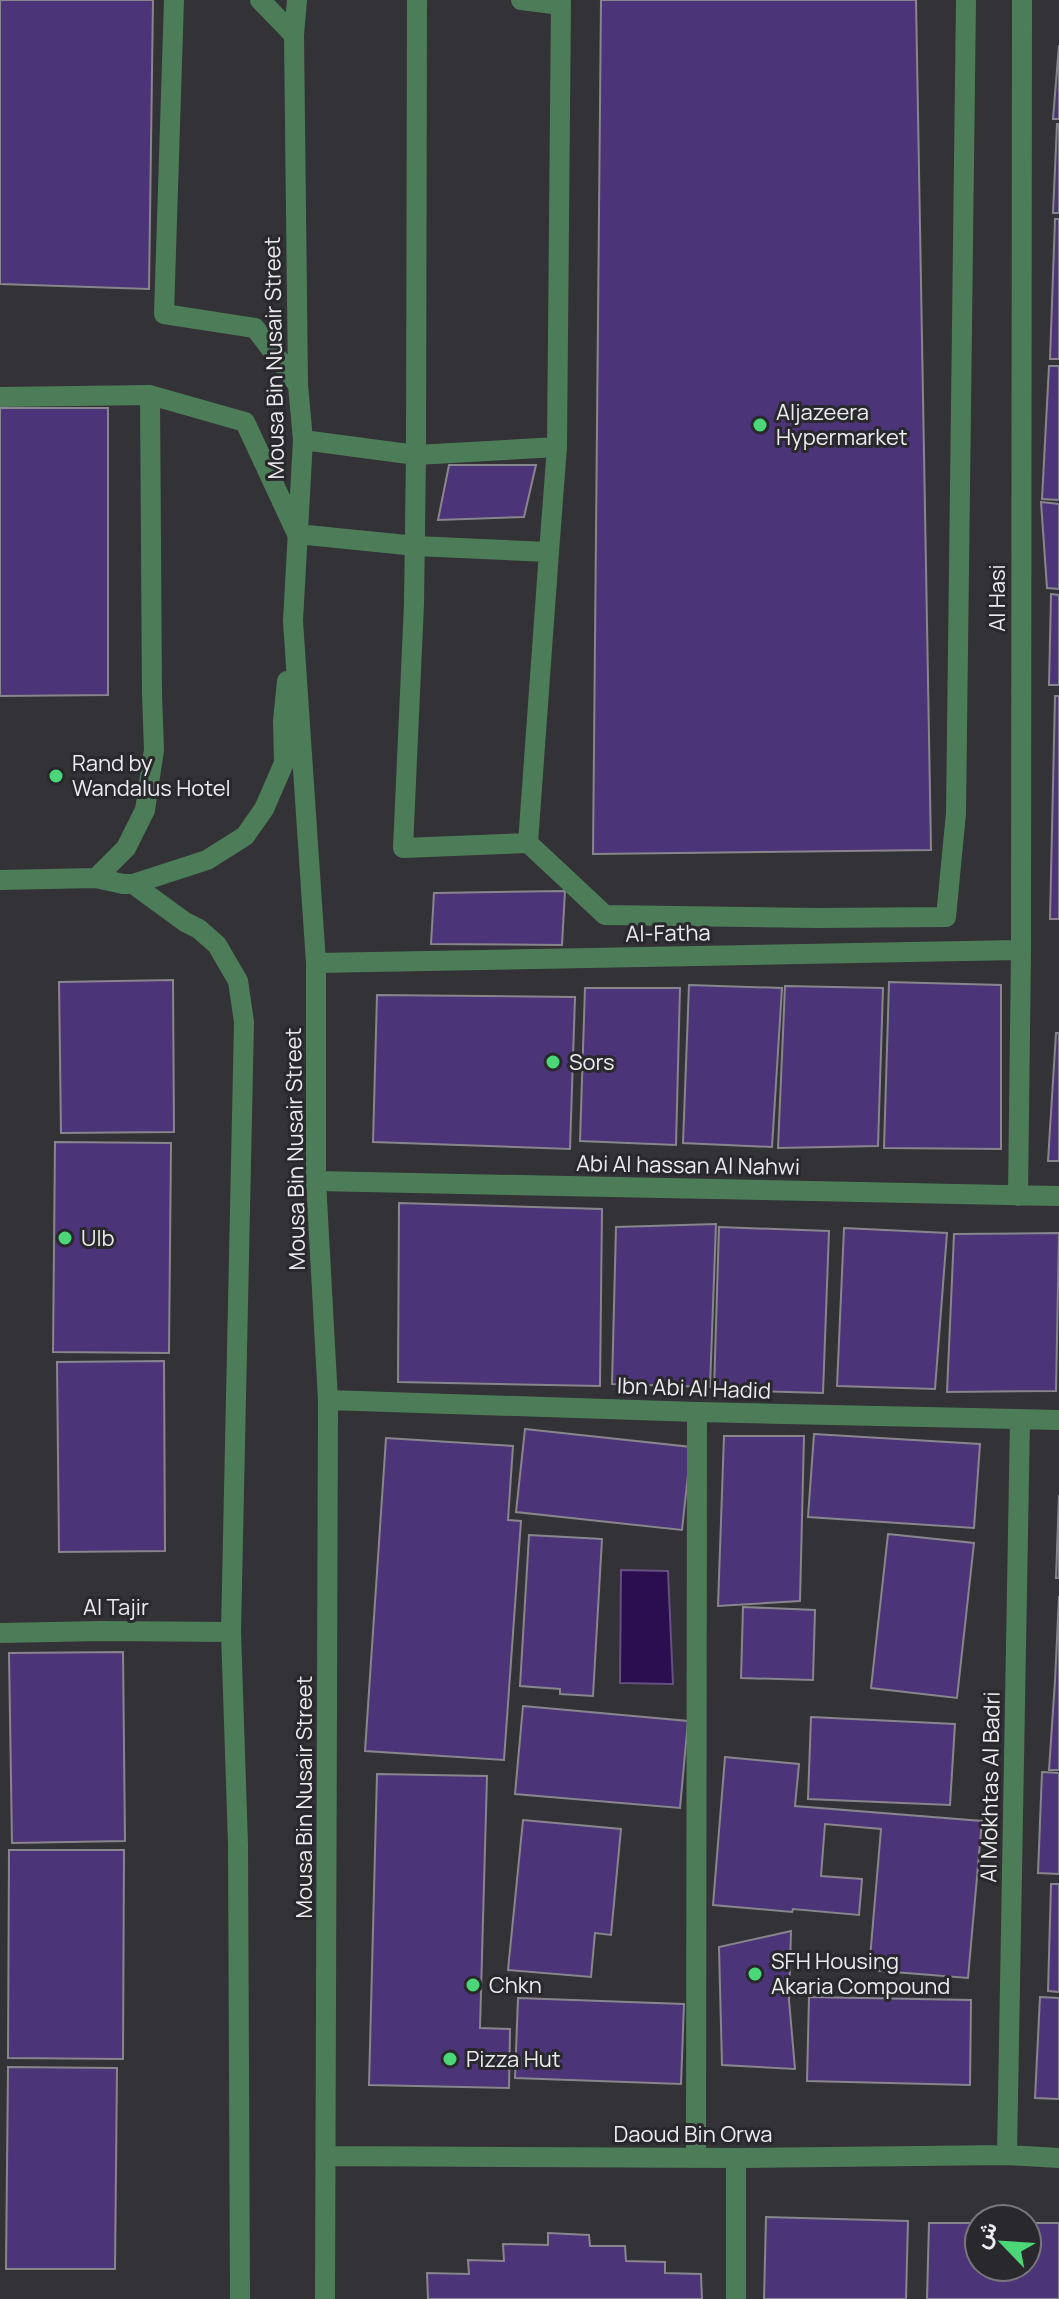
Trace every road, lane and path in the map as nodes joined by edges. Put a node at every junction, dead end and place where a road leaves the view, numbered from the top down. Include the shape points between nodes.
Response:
1 (174, 0) edge
2 (260, 0) edge
3 (297, 0) edge
4 (417, 0) edge
5 (521, 0) edge
6 (966, 0) edge
7 (1022, 0) edge
8 (561, 2) edge
9 (294, 35) junction
10 (298, 385) junction
11 (150, 395) junction
12 (0, 397) edge
13 (303, 440) junction
14 (557, 447) junction
15 (416, 455) junction
16 (297, 534) junction
17 (416, 546) junction
18 (549, 552) junction
19 (293, 621) junction
20 (528, 843) junction
21 (96, 878) junction
22 (0, 880) edge
23 (133, 884) junction
24 (1021, 950) junction
25 (316, 963) junction
26 (316, 1181) junction
27 (1018, 1196) junction
28 (1059, 1196) edge
29 (328, 1400) junction
30 (697, 1412) junction
31 (1020, 1420) junction
32 (1059, 1420) edge
33 (231, 1632) junction
34 (0, 1633) edge
35 (1007, 2155) junction
36 (327, 2156) junction
37 (696, 2158) junction
38 (736, 2158) junction
39 (1059, 2158) edge
40 (240, 2299) edge
41 (325, 2299) edge
42 (736, 2299) edge

1 - 10 street via 164,314 255,328
2 - 9 street
3 - 9 street, Mousa Bin Nusair Street
4 - 15 street
5 - 8 street
6 - 20 street via 956,813 946,917 605,915
7 - 24 street, Al Hasi
8 - 14 street
9 - 10 street, Mousa Bin Nusair Street
10 - 13 street, Mousa Bin Nusair Street
11 - 12 street
11 - 16 street via 245,422
11 - 21 street via 154,750 145,810 126,848
13 - 15 street
13 - 16 street, Mousa Bin Nusair Street
14 - 15 street
14 - 18 street
15 - 17 street
16 - 17 street
16 - 19 street, Mousa Bin Nusair Street
17 - 18 street
17 - 20 street via 403,848
18 - 20 street
19 - 23 street via 284,763 264,809 245,836 207,860
19 - 25 street, Mousa Bin Nusair Street
21 - 22 street
21 - 23 street
23 - 33 street via 217,945 238,981 244,1022
24 - 25 street, Al-Fatha
24 - 27 street, Al Hasi
25 - 26 street, Mousa Bin Nusair Street
26 - 27 street, Abi Al hassan Al Nahwi
26 - 29 street, Mousa Bin Nusair Street
27 - 28 street, Abi Al hassan Al Nahwi
29 - 30 street, Ibn Abi Al Hadid
29 - 36 street, Mousa Bin Nusair Street
30 - 31 street, Ibn Abi Al Hadid
30 - 37 street
31 - 32 street, Ibn Abi Al Hadid
31 - 35 street, Al Mokhtas Al Badri
33 - 34 street, Al Tajir
33 - 40 street via 238,1844
35 - 38 street, Daoud Bin Orwa
35 - 39 street, Daoud Bin Orwa
36 - 37 street, Daoud Bin Orwa
36 - 41 street, Mousa Bin Nusair Street
37 - 38 street, Daoud Bin Orwa
38 - 42 street

